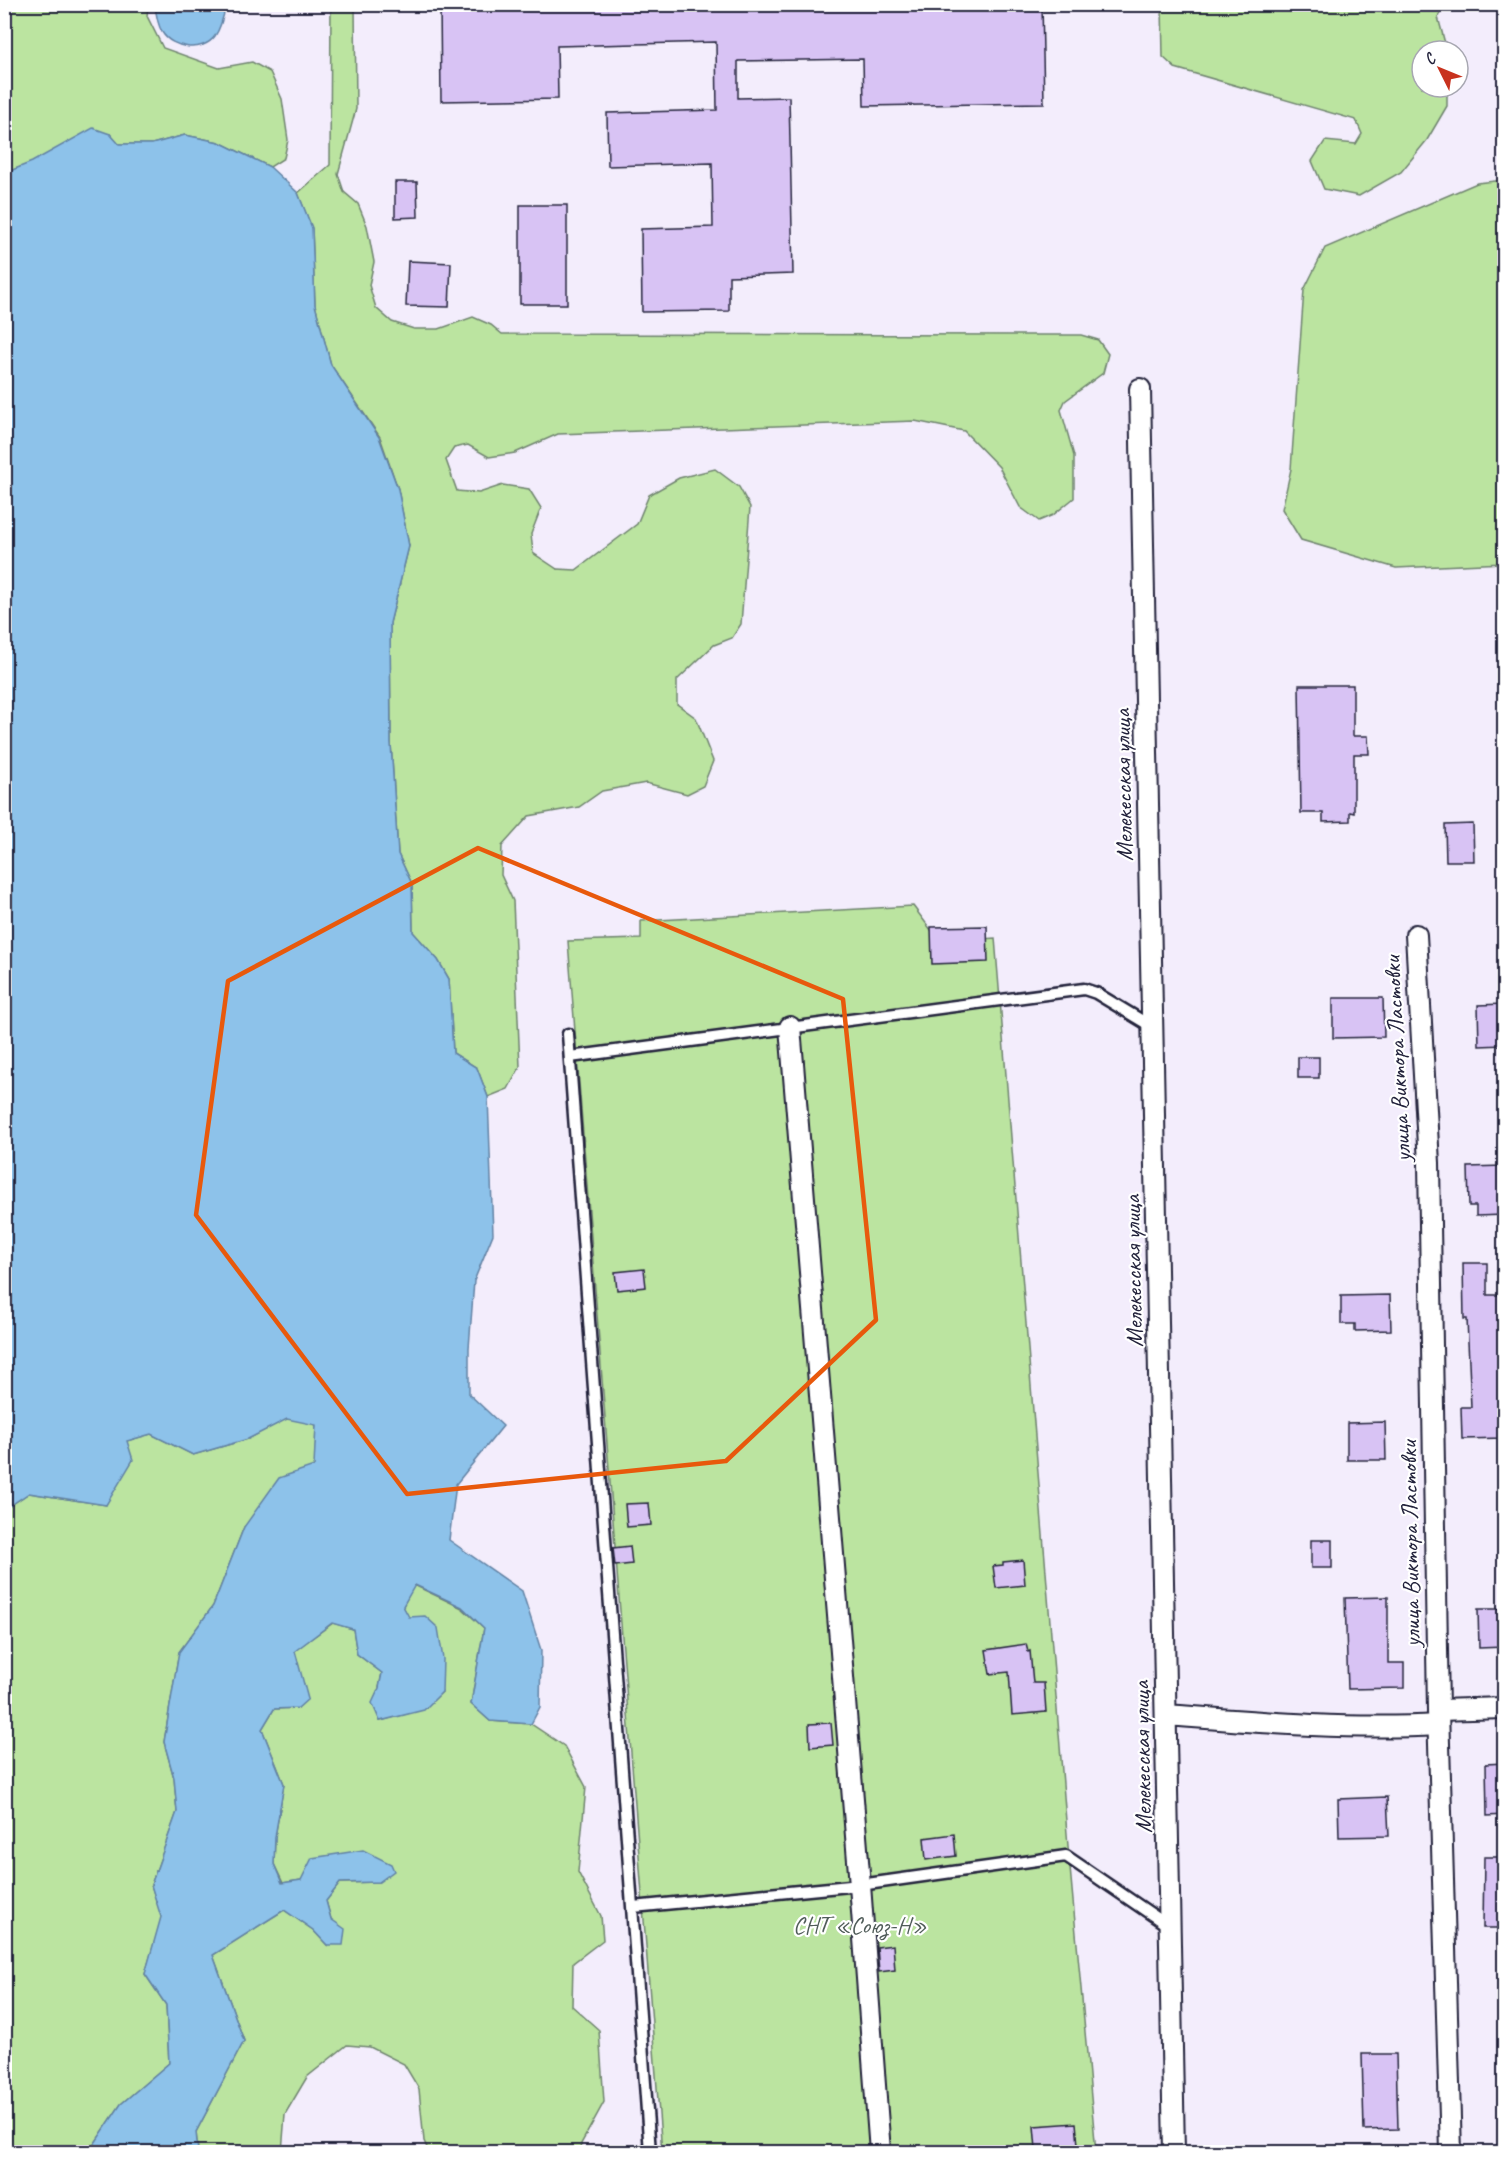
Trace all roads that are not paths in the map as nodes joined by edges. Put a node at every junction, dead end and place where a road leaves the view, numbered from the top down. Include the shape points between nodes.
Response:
1 (1140, 389) dead end
2 (1416, 935) dead end
3 (790, 1027) junction
4 (1154, 1028) junction
5 (568, 1034) dead end
6 (570, 1057) junction
7 (1504, 1708) edge
8 (1167, 1715) junction
9 (1438, 1717) junction
10 (860, 1884) junction
11 (633, 1907) junction
12 (1170, 1927) junction
13 (650, 2152) edge
14 (880, 2152) edge
15 (1174, 2152) edge
16 (1451, 2152) edge

1 - 4 street, Мелекесская улица
2 - 9 street, улица Виктора Ластовки via 1429,1163
3 - 4 lane via 1084,988
3 - 6 lane
3 - 10 street
4 - 8 street, Мелекесская улица
5 - 6 lane
6 - 11 lane
7 - 9 street
8 - 9 street via 1305,1725 1406,1726
8 - 12 street, Мелекесская улица
9 - 16 street, улица Виктора Ластовки
10 - 11 lane
10 - 12 lane via 1066,1856
10 - 14 street
11 - 13 lane
12 - 15 street, Мелекесская улица

